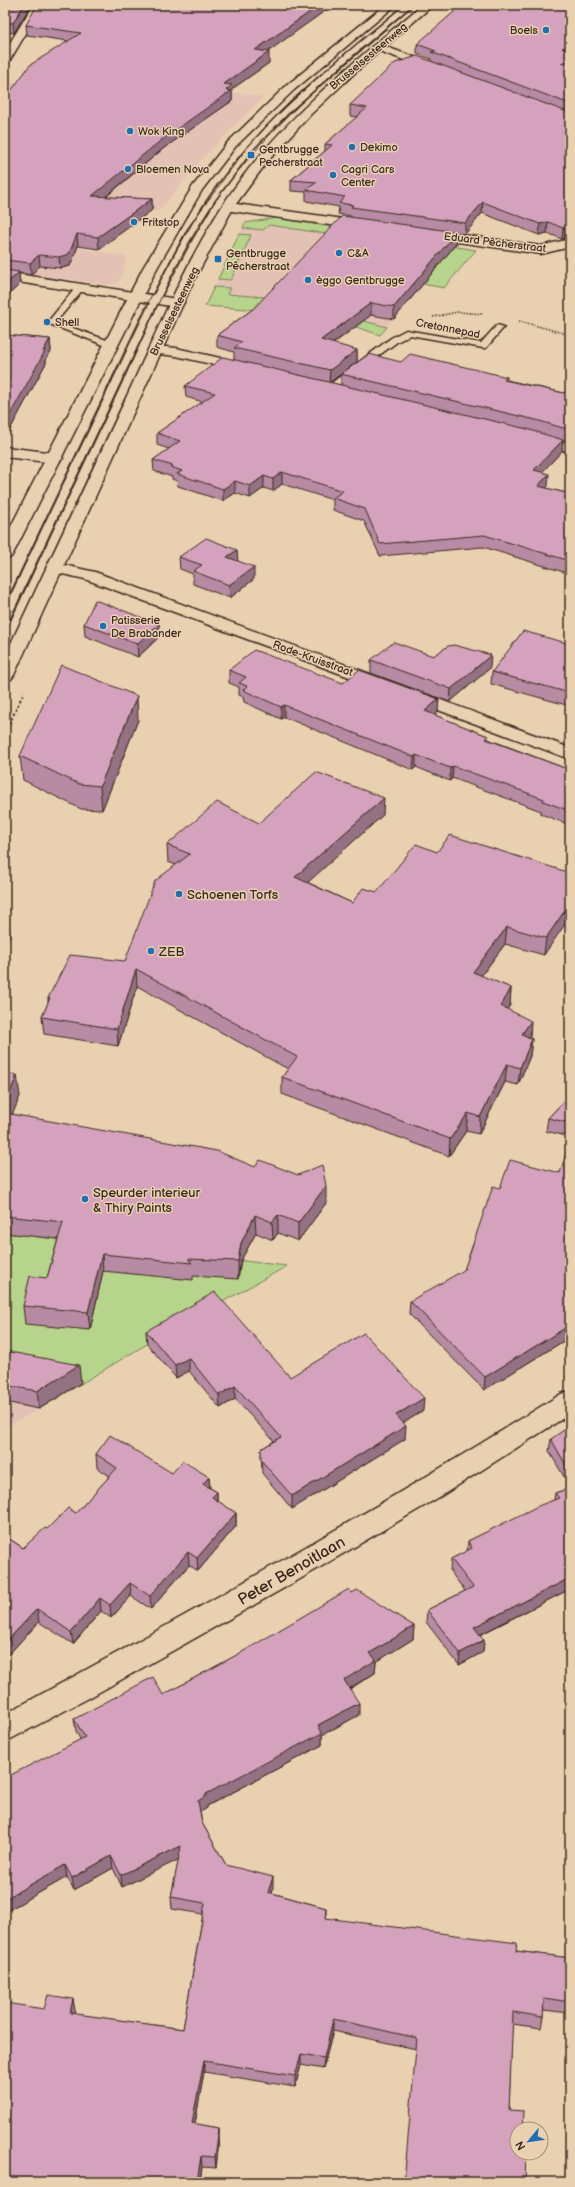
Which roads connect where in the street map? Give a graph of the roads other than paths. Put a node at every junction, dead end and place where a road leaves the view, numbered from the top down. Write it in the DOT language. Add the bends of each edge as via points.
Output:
graph roads {
  1 [pos="38,5"];
  2 [pos="391,5"];
  3 [pos="409,5"];
  4 [pos="428,5"];
  5 [pos="378,48"];
  6 [pos="5,60"];
  7 [pos="446,72"];
  8 [pos="229,207"];
  9 [pos="378,227"];
  10 [pos="417,233"];
  11 [pos="570,243"];
  12 [pos="5,276"];
  13 [pos="80,288"];
  14 [pos="136,297"];
  15 [pos="155,300"];
  16 [pos="177,303"];
  17 [pos="500,327"];
  18 [pos="112,345"];
  19 [pos="155,350"];
  20 [pos="260,372"];
  21 [pos="314,385"];
  22 [pos="329,388"];
  23 [pos="345,392"];
  24 [pos="522,434"];
  25 [pos="570,448"];
  26 [pos="5,452"];
  27 [pos="55,458"];
  28 [pos="5,554"];
  29 [pos="55,568"];
  30 [pos="5,618"];
  31 [pos="5,675"];
  32 [pos="570,754"];
  33 [pos="570,1401"];
  34 [pos="5,1729"];
  1 -- 6 [label="main road"];
  2 -- 14 [label="main road, Brusselsesteenweg" via="290,88 232,144 197,189 174,225"];
  3 -- 15 [label="lane" via="316,83 252,147 196,223"];
  4 -- 5 [label="main road, Brusselsesteenweg"];
  5 -- 7 [label="main road"];
  5 -- 8 [label="main road, Brusselsesteenweg" via="325,92 301,116 272,148"];
  8 -- 9 [label="main road"];
  8 -- 16 [label="main road, Brusselsesteenweg"];
  10 -- 11 [label="main road, Eduard Pêcherstraat" via="541,250"];
  12 -- 13 [label="main road"];
  13 -- 14 [label="main road"];
  13 -- 18 [label="lane" via="50,323"];
  14 -- 15 [label="main road"];
  14 -- 18 [label="main road, Brusselsesteenweg"];
  15 -- 16 [label="main road"];
  15 -- 30 [label="lane"];
  16 -- 19 [label="main road, Brusselsesteenweg"];
  17 -- 22 [label="lane, Cretonnepad" via="484,346 409,332 394,340"];
  18 -- 27 [label="main road, Brusselsesteenweg"];
  19 -- 20 [label="main road" via="176,352"];
  19 -- 29 [label="main road, Brusselsesteenweg"];
  21 -- 22 [label="main road"];
  22 -- 23 [label="main road"];
  24 -- 25 [label="main road"];
  26 -- 27 [label="main road"];
  27 -- 28 [label="main road, Brusselsesteenweg"];
  29 -- 31 [label="main road, Brusselsesteenweg"];
  29 -- 32 [label="main road, Rode-Kruisstraat" via="89,575"];
  33 -- 34 [label="main road, Peter Benoitlaan" via="496,1449 247,1597"];
}
